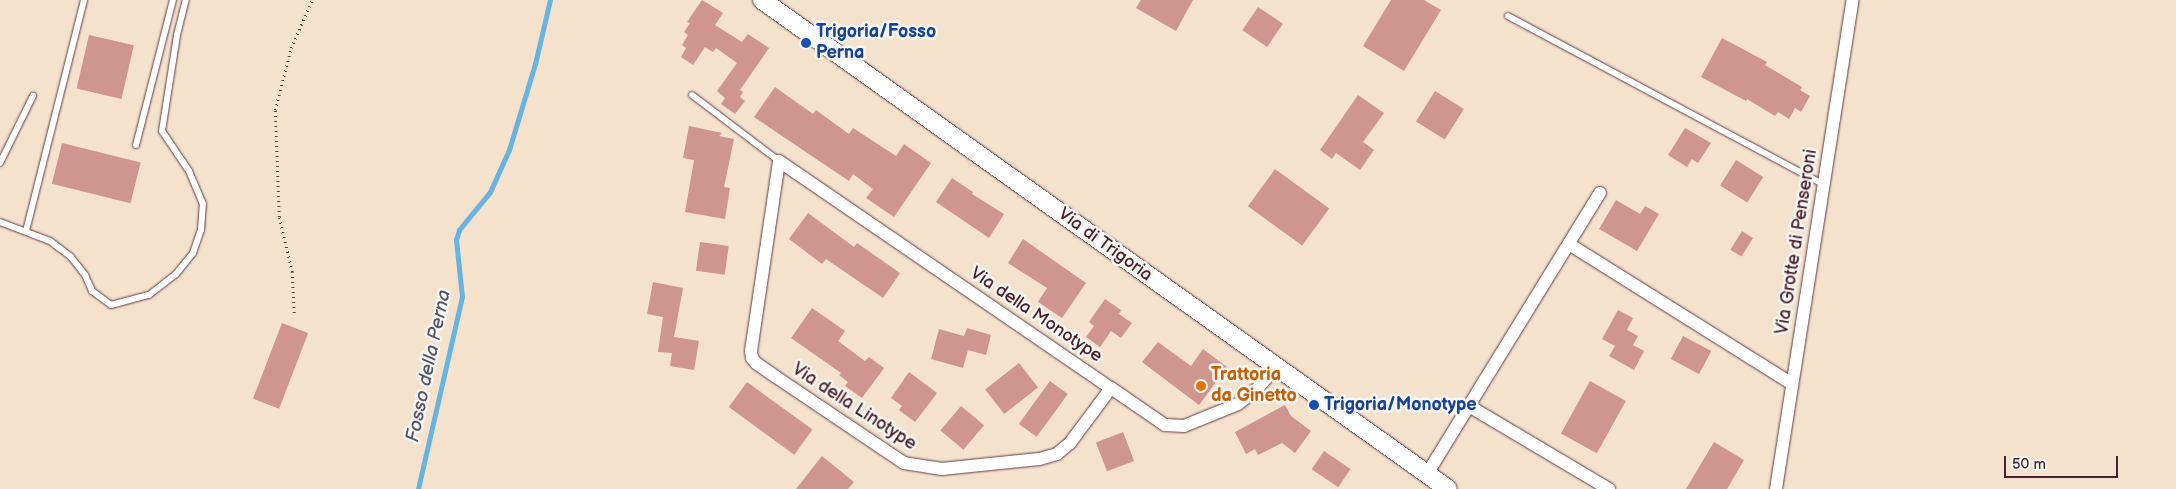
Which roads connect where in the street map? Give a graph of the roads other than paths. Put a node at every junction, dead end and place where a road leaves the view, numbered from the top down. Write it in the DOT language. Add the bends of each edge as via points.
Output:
graph roads {
  1 [pos="84,0"];
  2 [pos="173,0"];
  3 [pos="186,0"];
  4 [pos="762,0"];
  5 [pos="1853,0"];
  6 [pos="1508,16"];
  7 [pos="692,95"];
  8 [pos="33,96"];
  9 [pos="136,146"];
  10 [pos="779,160"];
  11 [pos="0,163"];
  12 [pos="1823,184"];
  13 [pos="1600,193"];
  14 [pos="0,222"];
  15 [pos="26,231"];
  16 [pos="1569,244"];
  17 [pos="1276,367"];
  18 [pos="1792,384"];
  19 [pos="1111,388"];
  20 [pos="1470,406"];
  21 [pos="1427,474"];
  22 [pos="1448,489"];
  23 [pos="1609,489"];
  24 [pos="1776,489"];
  1 -- 15 [label="lane"];
  2 -- 9 [label="lane"];
  3 -- 15 [label="lane" via="177,35 162,131 189,171 203,204 201,230 193,253 176,274 149,295 111,305 92,291 71,257 50,241"];
  4 -- 17 [label="street, Via di Trigoria"];
  5 -- 12 [label="street, Via Grotte di Penseroni"];
  6 -- 12 [label="lane"];
  7 -- 10 [label="lane"];
  8 -- 11 [label="lane"];
  10 -- 19 [label="street, Via della Monotype"];
  10 -- 19 [label="street, Via della Linotype" via="751,351 756,363 776,377 904,463 942,469 1040,459 1057,454 1070,443"];
  12 -- 18 [label="street, Via Grotte di Penseroni"];
  13 -- 16 [label="street"];
  14 -- 15 [label="lane"];
  16 -- 18 [label="street"];
  16 -- 20 [label="street"];
  17 -- 19 [label="street, Via della Monotype" via="1248,398 1184,426 1162,423"];
  17 -- 21 [label="street, Via di Trigoria"];
  18 -- 24 [label="street, Via Grotte di Penseroni"];
  20 -- 21 [label="street"];
  20 -- 23 [label="street"];
  21 -- 22 [label="street, Via di Trigoria"];
}
